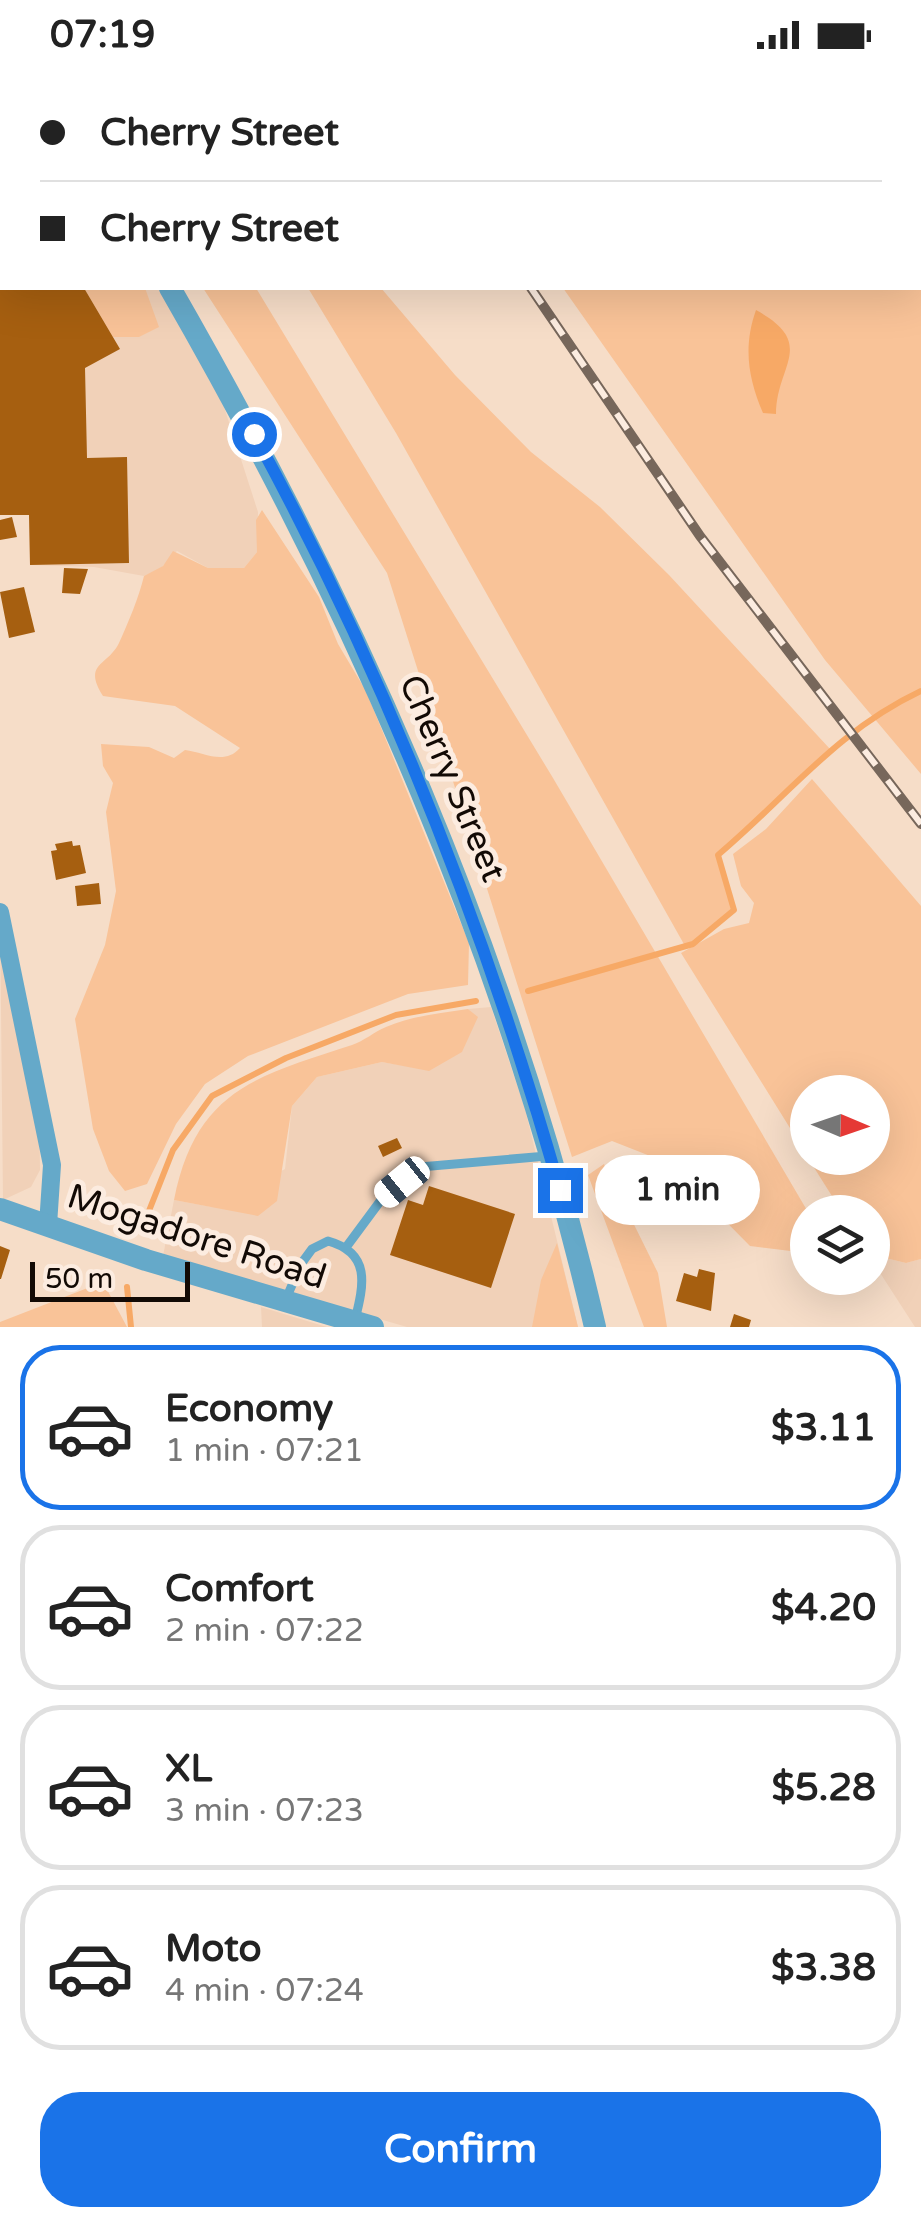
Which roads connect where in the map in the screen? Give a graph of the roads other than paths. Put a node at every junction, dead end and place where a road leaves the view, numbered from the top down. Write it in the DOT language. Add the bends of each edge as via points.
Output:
graph roads {
  1 [pos="171,290"];
  2 [pos="0,912"];
  3 [pos="550,1156"];
  4 [pos="0,1210"];
  5 [pos="48,1225"];
  6 [pos="347,1246"];
  7 [pos="285,1302"];
  8 [pos="364,1324"];
  9 [pos="595,1327"];
  1 -- 3 [label="street, Cherry Street" via="310,540 401,738 492,968"];
  2 -- 5 [label="street" via="52,1165"];
  3 -- 6 [label="lane" via="420,1167 384,1196"];
  3 -- 9 [label="street, Cherry Street"];
  4 -- 5 [label="street, Mogadore Road"];
  5 -- 7 [label="street, Mogadore Road"];
  6 -- 7 [label="lane" via="328,1241 312,1249"];
  6 -- 8 [label="lane" via="360,1262"];
  7 -- 8 [label="street, Mogadore Road"];
}
